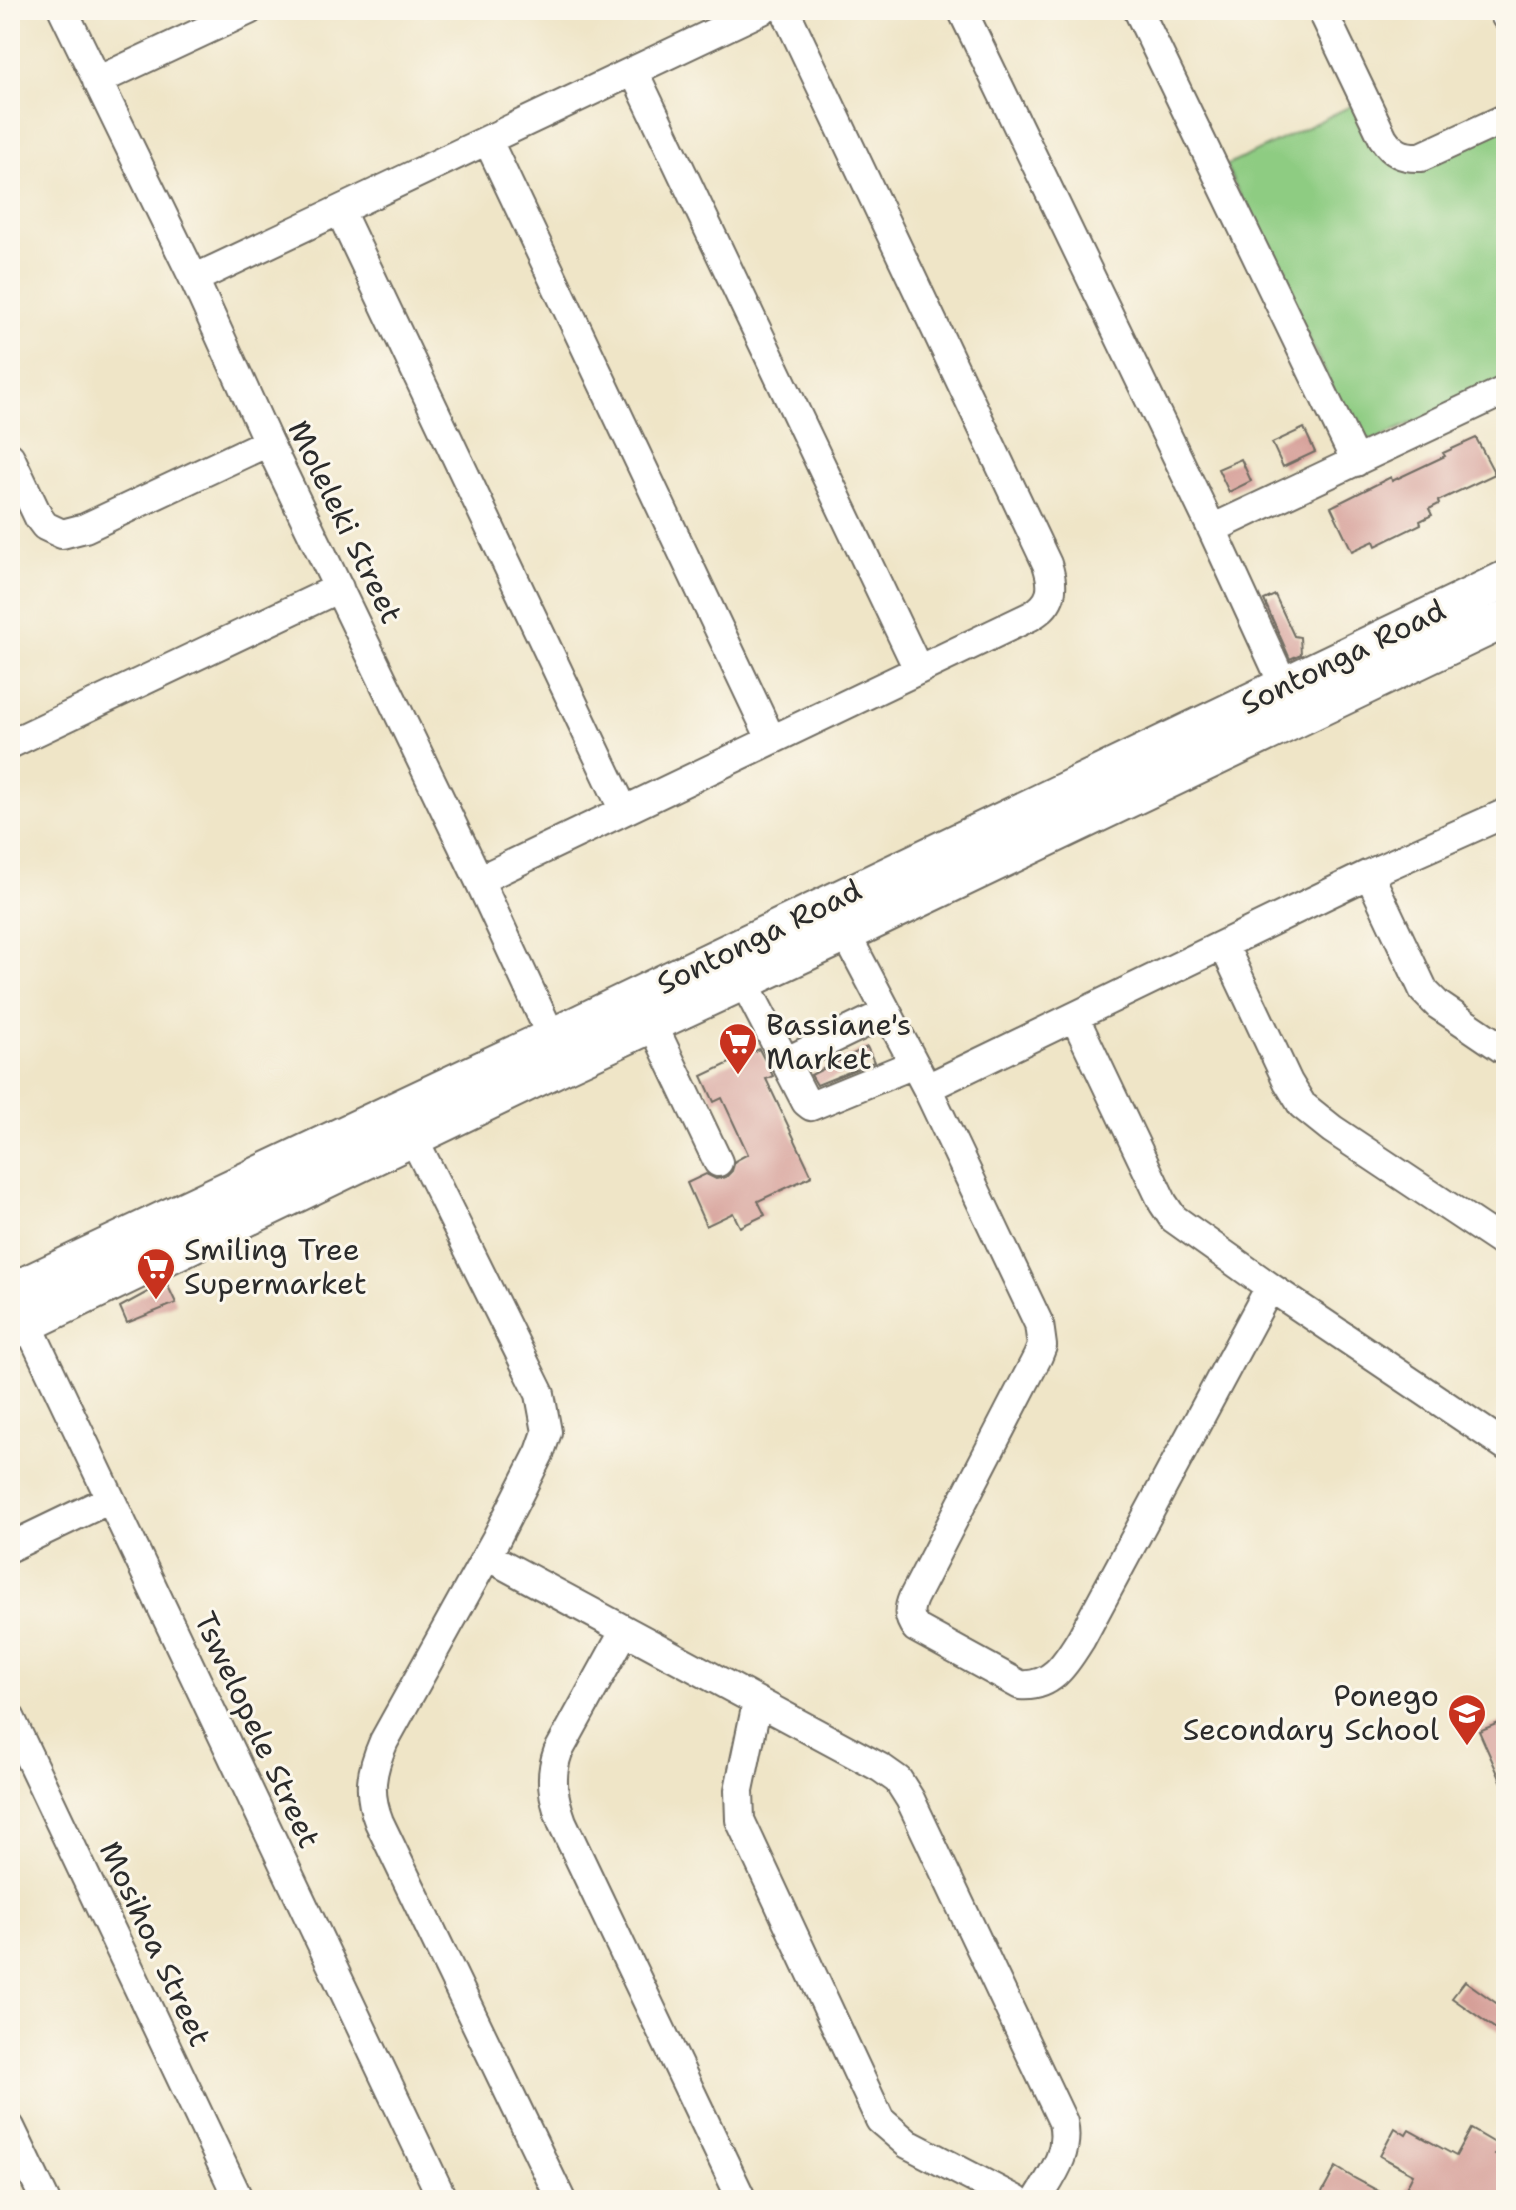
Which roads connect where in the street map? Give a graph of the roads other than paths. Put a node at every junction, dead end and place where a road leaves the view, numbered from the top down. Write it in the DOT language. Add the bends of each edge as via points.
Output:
graph roads {
  1 [pos="63,10"];
  2 [pos="249,10"];
  3 [pos="762,10"];
  4 [pos="785,10"];
  5 [pos="962,10"];
  6 [pos="1138,10"];
  7 [pos="1322,10"];
  8 [pos="1503,10"];
  9 [pos="1506,17"];
  10 [pos="634,72"];
  11 [pos="97,81"];
  12 [pos="1506,118"];
  13 [pos="488,141"];
  14 [pos="340,211"];
  15 [pos="194,279"];
  16 [pos="1506,390"];
  17 [pos="268,442"];
  18 [pos="10,457"];
  19 [pos="1356,462"];
  20 [pos="1212,529"];
  21 [pos="1506,579"];
  22 [pos="339,588"];
  23 [pos="1506,619"];
  24 [pos="918,669"];
  25 [pos="1284,685"];
  26 [pos="1300,718"];
  27 [pos="771,739"];
  28 [pos="10,744"];
  29 [pos="623,809"];
  30 [pos="1506,813"];
  31 [pos="1369,874"];
  32 [pos="479,880"];
  33 [pos="838,919"];
  34 [pos="1224,946"];
  35 [pos="743,980"];
  36 [pos="886,1013"];
  37 [pos="1075,1018"];
  38 [pos="652,1023"];
  39 [pos="558,1051"];
  40 [pos="1506,1051"];
  41 [pos="785,1062"];
  42 [pos="920,1076"];
  43 [pos="406,1124"];
  44 [pos="718,1162"];
  45 [pos="1506,1245"];
  46 [pos="1270,1287"];
  47 [pos="14,1306"];
  48 [pos="1506,1446"];
  49 [pos="110,1499"];
  50 [pos="10,1547"];
  51 [pos="487,1556"];
  52 [pos="624,1632"];
  53 [pos="757,1703"];
  54 [pos="10,1717"];
  55 [pos="13,2140"];
  56 [pos="40,2198"];
  57 [pos="239,2200"];
  58 [pos="443,2200"];
  59 [pos="561,2200"];
  60 [pos="742,2200"];
  61 [pos="1016,2200"];
  62 [pos="1037,2200"];
  1 -- 11 [label="street, Moleleki Street"];
  2 -- 11 [label="street"];
  3 -- 10 [label="street"];
  4 -- 24 [label="street" via="1052,579 1042,609"];
  5 -- 20 [label="street"];
  6 -- 19 [label="street"];
  7 -- 12 [label="street" via="1383,138 1396,153 1421,157"];
  8 -- 9 [label="street"];
  10 -- 13 [label="street"];
  10 -- 24 [label="street"];
  11 -- 15 [label="street, Moleleki Street"];
  13 -- 14 [label="street"];
  13 -- 27 [label="street"];
  14 -- 15 [label="street"];
  14 -- 29 [label="street"];
  15 -- 17 [label="street, Moleleki Street"];
  16 -- 19 [label="street"];
  17 -- 18 [label="street" via="62,534 39,518"];
  17 -- 22 [label="street, Moleleki Street"];
  19 -- 20 [label="street"];
  20 -- 25 [label="street"];
  21 -- 25 [label="main road, Sontonga Road"];
  22 -- 28 [label="street"];
  22 -- 32 [label="street, Moleleki Street"];
  23 -- 26 [label="main road, Sontonga Road"];
  24 -- 27 [label="street"];
  25 -- 26 [label="street"];
  25 -- 33 [label="main road, Sontonga Road"];
  26 -- 33 [label="main road, Sontonga Road"];
  27 -- 29 [label="street"];
  29 -- 32 [label="street"];
  30 -- 31 [label="street"];
  31 -- 34 [label="street"];
  31 -- 40 [label="street" via="1424,991"];
  32 -- 39 [label="street, Moleleki Street"];
  33 -- 35 [label="main road, Sontonga Road"];
  33 -- 36 [label="street"];
  33 -- 39 [label="main road, Sontonga Road"];
  34 -- 37 [label="street"];
  34 -- 45 [label="street" via="1302,1105"];
  35 -- 38 [label="main road, Sontonga Road"];
  35 -- 41 [label="street"];
  36 -- 41 [label="street"];
  36 -- 42 [label="street"];
  37 -- 42 [label="street"];
  37 -- 46 [label="street" via="1168,1211"];
  38 -- 39 [label="main road, Sontonga Road"];
  38 -- 44 [label="street"];
  39 -- 43 [label="main road, Sontonga Road"];
  41 -- 42 [label="street" via="813,1107"];
  42 -- 46 [label="street" via="1042,1336 1038,1356 909,1608 916,1628 931,1638 1020,1685 1031,1686 1064,1666"];
  43 -- 47 [label="main road, Sontonga Road"];
  43 -- 51 [label="street" via="534,1382 546,1418 540,1452"];
  46 -- 48 [label="street"];
  47 -- 49 [label="street, Tswelopele Street"];
  49 -- 50 [label="street"];
  49 -- 58 [label="street, Tswelopele Street"];
  51 -- 52 [label="street"];
  51 -- 59 [label="street" via="384,1741 370,1796"];
  52 -- 53 [label="street"];
  52 -- 60 [label="street" via="558,1752 553,1792 562,1822"];
  53 -- 61 [label="street" via="739,1790 740,1820 880,2120 908,2144"];
  53 -- 62 [label="street" via="891,1774 910,1799 1063,2122 1063,2154"];
  54 -- 57 [label="street, Mosihoa Street"];
  55 -- 56 [label="street"];
}
